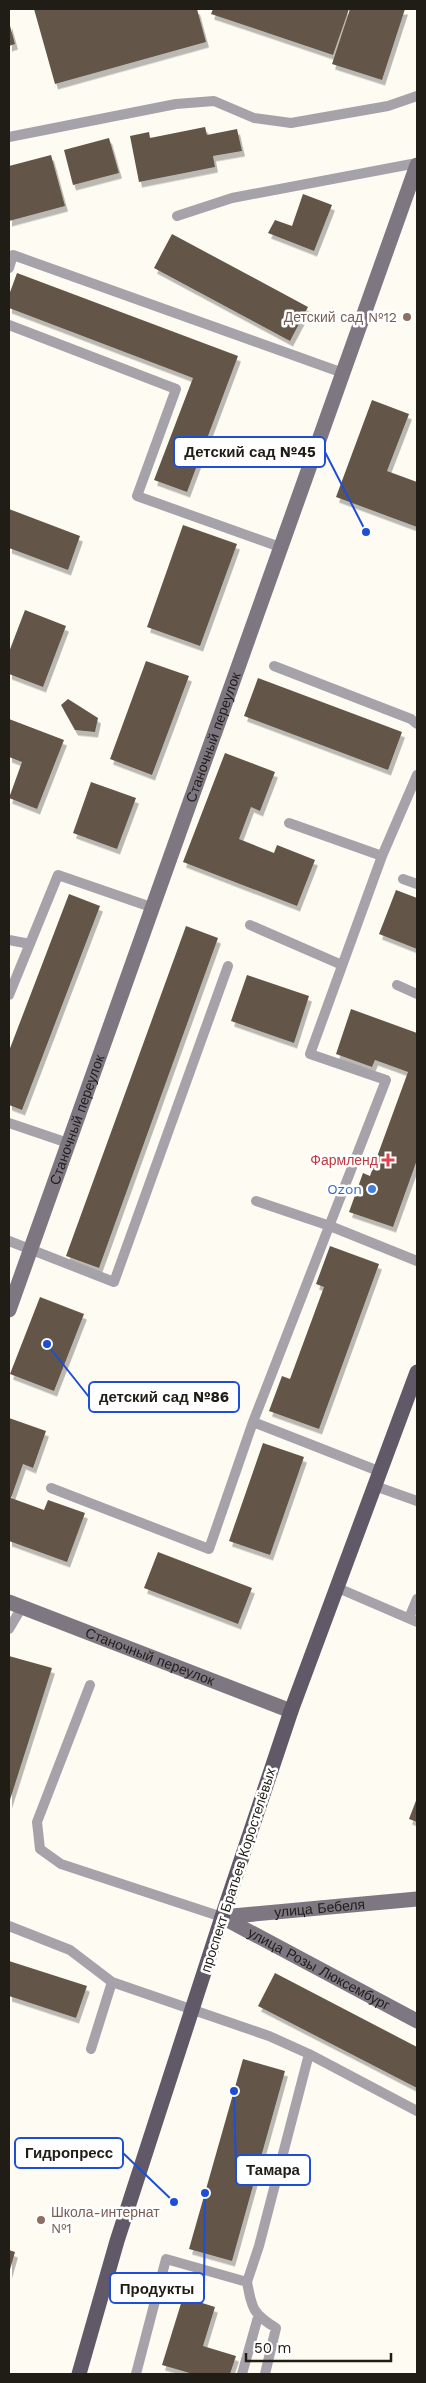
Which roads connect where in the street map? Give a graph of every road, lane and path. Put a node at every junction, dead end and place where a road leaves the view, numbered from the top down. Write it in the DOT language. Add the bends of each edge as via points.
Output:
graph roads {
  1 [pos="417,96"];
  2 [pos="9,137"];
  3 [pos="417,164"];
  4 [pos="177,216"];
  5 [pos="9,268"];
  6 [pos="9,325"];
  7 [pos="343,373"];
  8 [pos="280,548"];
  9 [pos="274,666"];
  10 [pos="417,724"];
  11 [pos="417,775"];
  12 [pos="288,823"];
  13 [pos="382,856"];
  14 [pos="403,879"];
  15 [pos="417,884"];
  16 [pos="151,907"];
  17 [pos="250,925"];
  18 [pos="9,940"];
  19 [pos="30,944"];
  20 [pos="342,965"];
  21 [pos="228,966"];
  22 [pos="397,986"];
  23 [pos="417,994"];
  24 [pos="9,995"];
  25 [pos="9,1124"];
  26 [pos="68,1142"];
  27 [pos="256,1201"];
  28 [pos="330,1226"];
  29 [pos="9,1241"];
  30 [pos="31,1248"];
  31 [pos="417,1260"];
  32 [pos="9,1310"];
  33 [pos="417,1372"];
  34 [pos="252,1422"];
  35 [pos="378,1479"];
  36 [pos="51,1488"];
  37 [pos="417,1501"];
  38 [pos="338,1588"];
  39 [pos="417,1599"];
  40 [pos="16,1605"];
  41 [pos="413,1620"];
  42 [pos="9,1629"];
  43 [pos="90,1685"];
  44 [pos="291,1711"];
  45 [pos="417,1898"];
  46 [pos="222,1917"];
  47 [pos="9,1926"];
  48 [pos="112,1982"];
  49 [pos="192,2009"];
  50 [pos="417,2021"];
  51 [pos="91,2049"];
  52 [pos="309,2054"];
  53 [pos="417,2111"];
  54 [pos="247,2282"];
  55 [pos="258,2317"];
  56 [pos="80,2374"];
  57 [pos="136,2374"];
  58 [pos="242,2374"];
  59 [pos="265,2374"];
  1 -- 2 [label="lane" via="388,106 291,123 254,118 214,101 176,104"];
  3 -- 4 [label="lane" via="232,198"];
  3 -- 7 [label="main road, Станочный переулок"];
  5 -- 7 [label="lane" via="13,255"];
  6 -- 8 [label="lane" via="176,389 137,496"];
  7 -- 8 [label="main road, Станочный переулок"];
  8 -- 16 [label="main road, Станочный переулок"];
  9 -- 10 [label="lane" via="412,719"];
  11 -- 13 [label="lane"];
  12 -- 13 [label="lane"];
  13 -- 20 [label="lane"];
  14 -- 15 [label="lane"];
  16 -- 19 [label="lane" via="58,875"];
  16 -- 26 [label="main road, Станочный переулок"];
  17 -- 20 [label="lane"];
  18 -- 19 [label="lane"];
  19 -- 24 [label="lane"];
  20 -- 28 [label="lane" via="310,1054 386,1080"];
  21 -- 30 [label="lane" via="114,1282"];
  22 -- 23 [label="lane"];
  25 -- 26 [label="lane"];
  26 -- 30 [label="main road, Станочный переулок"];
  27 -- 28 [label="lane"];
  28 -- 31 [label="lane"];
  28 -- 34 [label="lane"];
  29 -- 30 [label="lane"];
  30 -- 32 [label="main road, Станочный переулок"];
  33 -- 35 [label="main road, проспект Братьев Коростелёвых"];
  34 -- 35 [label="lane"];
  34 -- 36 [label="lane" via="209,1548"];
  35 -- 37 [label="lane"];
  35 -- 38 [label="main road, проспект Братьев Коростелёвых"];
  38 -- 41 [label="lane"];
  38 -- 44 [label="main road, проспект Братьев Коростелёвых"];
  39 -- 41 [label="lane"];
  40 -- 42 [label="lane"];
  40 -- 44 [label="main road, Станочный переулок"];
  43 -- 46 [label="lane" via="37,1822 40,1849 61,1864"];
  44 -- 46 [label="main road, проспект Братьев Коростелёвых"];
  45 -- 46 [label="main road, улица Бебеля"];
  46 -- 49 [label="main road, проспект Братьев Коростелёвых"];
  46 -- 50 [label="main road, улица Розы Люксембург"];
  47 -- 48 [label="lane" via="70,1950"];
  48 -- 49 [label="lane"];
  48 -- 51 [label="lane"];
  49 -- 52 [label="lane"];
  49 -- 56 [label="main road, проспект Братьев Коростелёвых" via="117,2241"];
  52 -- 53 [label="lane"];
  52 -- 54 [label="lane"];
  54 -- 55 [label="lane" via="250,2301"];
  54 -- 57 [label="lane" via="166,2259"];
  55 -- 58 [label="lane"];
  55 -- 59 [label="lane" via="276,2328"];
}
